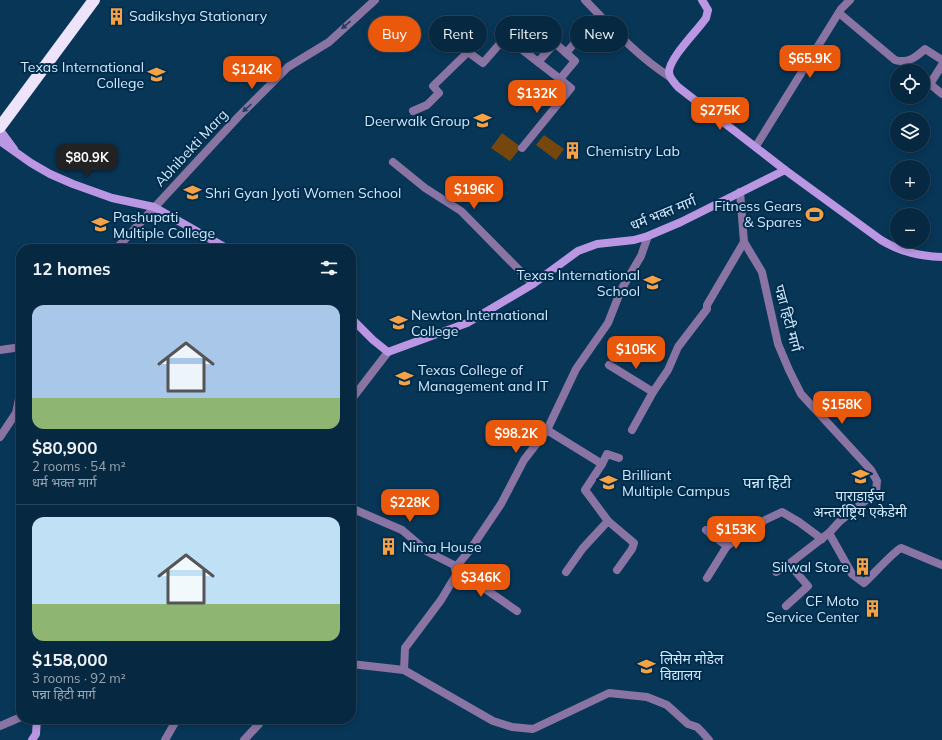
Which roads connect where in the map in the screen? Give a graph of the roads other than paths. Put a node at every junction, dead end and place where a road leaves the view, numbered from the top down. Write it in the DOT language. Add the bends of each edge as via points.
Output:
graph roads {
  1 [pos="94,0"];
  2 [pos="376,0"];
  3 [pos="585,0"];
  4 [pos="702,0"];
  5 [pos="850,0"];
  6 [pos="839,13"];
  7 [pos="599,15"];
  8 [pos="566,53"];
  9 [pos="942,60"];
  10 [pos="538,62"];
  11 [pos="942,65"];
  12 [pos="669,74"];
  13 [pos="560,79"];
  14 [pos="942,94"];
  15 [pos="413,111"];
  16 [pos="0,127"];
  17 [pos="0,130"];
  18 [pos="0,141"];
  19 [pos="756,146"];
  20 [pos="522,148"];
  21 [pos="17,153"];
  22 [pos="392,162"];
  23 [pos="785,170"];
  24 [pos="740,192"];
  25 [pos="154,207"];
  26 [pos="648,236"];
  27 [pos="744,242"];
  28 [pos="121,244"];
  29 [pos="219,244"];
  30 [pos="942,257"];
  31 [pos="533,284"];
  32 [pos="356,323"];
  33 [pos="16,348"];
  34 [pos="0,350"];
  35 [pos="388,352"];
  36 [pos="609,365"];
  37 [pos="653,392"];
  38 [pos="356,394"];
  39 [pos="16,413"];
  40 [pos="547,430"];
  41 [pos="632,430"];
  42 [pos="0,437"];
  43 [pos="619,458"];
  44 [pos="602,464"];
  45 [pos="356,510"];
  46 [pos="608,521"];
  47 [pos="706,530"];
  48 [pos="829,533"];
  49 [pos="822,539"];
  50 [pos="727,546"];
  51 [pos="789,564"];
  52 [pos="942,565"];
  53 [pos="455,567"];
  54 [pos="617,570"];
  55 [pos="566,572"];
  56 [pos="776,572"];
  57 [pos="707,578"];
  58 [pos="786,606"];
  59 [pos="517,611"];
  60 [pos="356,665"];
  61 [pos="404,670"];
  62 [pos="16,719"];
  63 [pos="37,724"];
  64 [pos="173,724"];
  65 [pos="259,724"];
  66 [pos="0,726"];
  67 [pos="32,740"];
  68 [pos="165,740"];
  69 [pos="244,740"];
  70 [pos="709,740"];
  1 -- 16 [label="highway"];
  2 -- 25 [label="street, Abhibekti Marg, one-way" via="329,42 288,67 238,116"];
  3 -- 7 [label="street"];
  4 -- 12 [label="main road" via="708,10 706,18 674,59"];
  5 -- 6 [label="street"];
  6 -- 9 [label="street" via="895,60 902,62 915,58 925,50"];
  6 -- 19 [label="street"];
  7 -- 8 [label="street"];
  7 -- 12 [label="street" via="652,65"];
  8 -- 10 [label="street" via="555,43"];
  8 -- 13 [label="street" via="575,60"];
  10 -- 13 [label="street"];
  10 -- 15 [label="street" via="507,38 484,63 468,52 433,86 439,92 427,105"];
  11 -- 14 [label="street" via="930,84"];
  12 -- 19 [label="main road" via="678,87"];
  13 -- 20 [label="street" via="571,88"];
  17 -- 21 [label="main road"];
  18 -- 21 [label="main road"];
  19 -- 23 [label="main road"];
  21 -- 25 [label="main road" via="73,184 112,198"];
  22 -- 31 [label="street" via="425,188 461,211"];
  23 -- 24 [label="main road, धर्म भक्त मार्ग"];
  23 -- 30 [label="main road" via="896,249 911,254"];
  24 -- 26 [label="main road, धर्म भक्त मार्ग"];
  24 -- 27 [label="street, पन्ना हिटी मार्ग"];
  25 -- 28 [label="street, Abhibekti Marg"];
  25 -- 29 [label="main road"];
  26 -- 31 [label="main road, धर्म भक्त मार्ग" via="597,244 578,251"];
  26 -- 40 [label="street" via="608,323 576,369"];
  27 -- 37 [label="street" via="707,305 708,309 678,348 668,370"];
  27 -- 48 [label="street, पन्ना हिटी मार्ग" via="762,272 778,344 801,394 871,470 877,481 876,492 838,522"];
  31 -- 35 [label="main road, धर्म भक्त मार्ग" via="467,323"];
  32 -- 35 [label="main road"];
  33 -- 34 [label="street"];
  35 -- 38 [label="street"];
  36 -- 37 [label="street"];
  37 -- 41 [label="street"];
  39 -- 42 [label="street"];
  40 -- 44 [label="street"];
  40 -- 53 [label="street" via="524,460 501,504 470,550"];
  43 -- 44 [label="street" via="607,454"];
  44 -- 46 [label="street" via="585,490"];
  45 -- 53 [label="street" via="402,530 428,552"];
  46 -- 54 [label="street" via="634,543 632,550"];
  46 -- 55 [label="street" via="583,548"];
  47 -- 50 [label="street"];
  48 -- 49 [label="street, पन्ना हिटी मार्ग"];
  48 -- 52 [label="street" via="852,574 864,583 901,548"];
  49 -- 50 [label="street" via="782,512"];
  49 -- 51 [label="street, पन्ना हिटी मार्ग"];
  50 -- 57 [label="street"];
  51 -- 56 [label="street, पन्ना हिटी मार्ग"];
  51 -- 58 [label="street" via="808,586"];
  53 -- 59 [label="street"];
  53 -- 61 [label="street" via="456,575 441,600 405,648"];
  60 -- 61 [label="street"];
  61 -- 70 [label="street" via="492,721 512,727 533,729 610,693 647,697 667,705 684,721 703,732"];
  62 -- 66 [label="street"];
  63 -- 67 [label="main road" via="36,734"];
  64 -- 68 [label="street"];
  65 -- 69 [label="street"];
}
